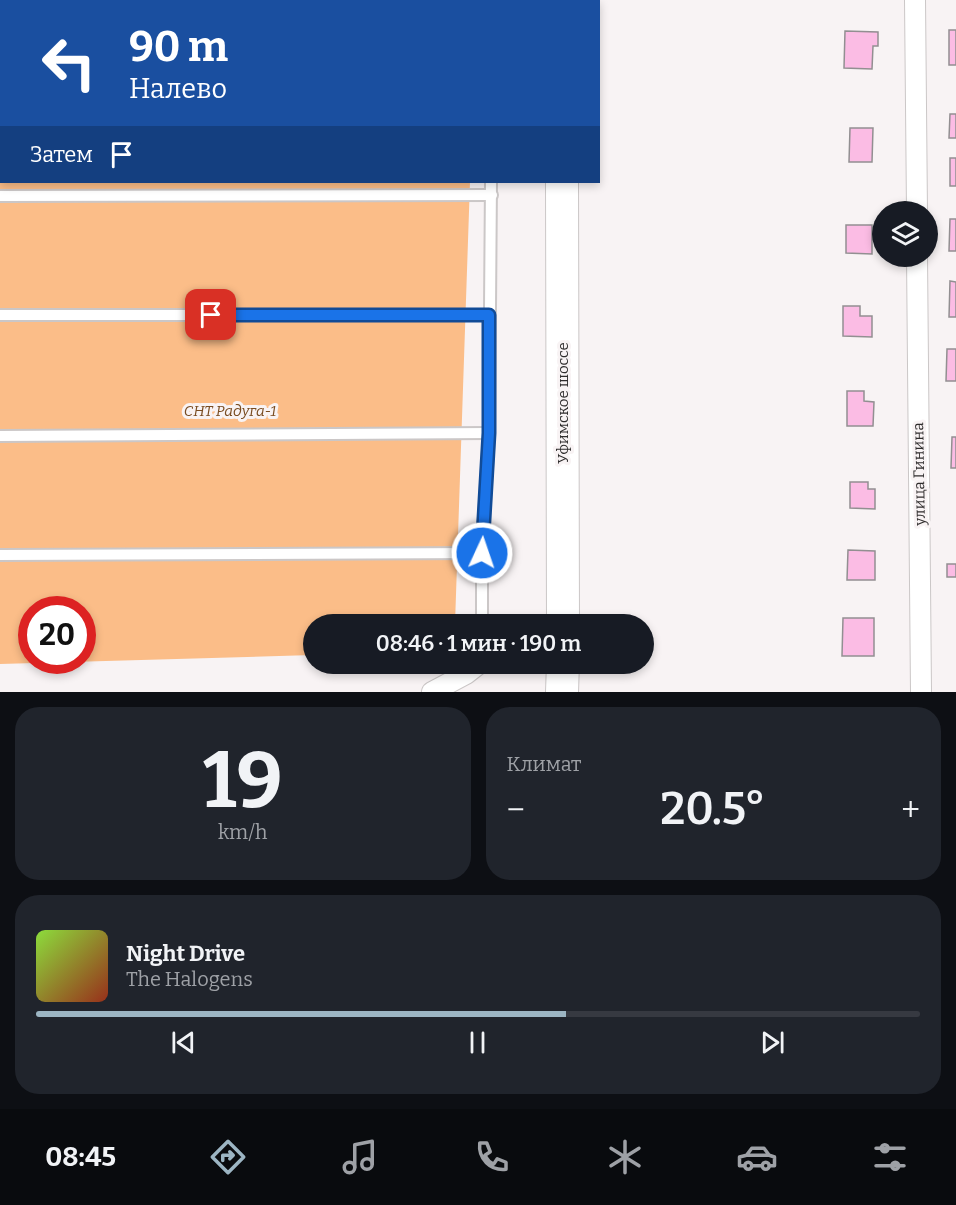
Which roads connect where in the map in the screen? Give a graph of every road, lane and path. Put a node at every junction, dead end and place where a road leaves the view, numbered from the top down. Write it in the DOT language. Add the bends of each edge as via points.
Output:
graph roads {
  1 [pos="915,0"];
  2 [pos="491,183"];
  3 [pos="562,183"];
  4 [pos="492,195"];
  5 [pos="0,196"];
  6 [pos="917,201"];
  7 [pos="917,267"];
  8 [pos="0,315"];
  9 [pos="489,315"];
  10 [pos="489,433"];
  11 [pos="0,436"];
  12 [pos="482,553"];
  13 [pos="0,555"];
  14 [pos="482,614"];
  15 [pos="563,614"];
  16 [pos="466,674"];
  17 [pos="562,674"];
  18 [pos="432,692"];
  19 [pos="562,692"];
  20 [pos="921,692"];
  1 -- 6 [label="street"];
  2 -- 4 [label="lane"];
  3 -- 15 [label="main road, Уфимское шоссе"];
  4 -- 5 [label="lane"];
  4 -- 9 [label="lane"];
  7 -- 20 [label="street, улица Гинина"];
  8 -- 9 [label="lane"];
  9 -- 10 [label="lane"];
  10 -- 11 [label="lane"];
  10 -- 12 [label="lane"];
  12 -- 13 [label="lane"];
  12 -- 14 [label="lane"];
  16 -- 18 [label="street"];
  17 -- 19 [label="main road"];
}
